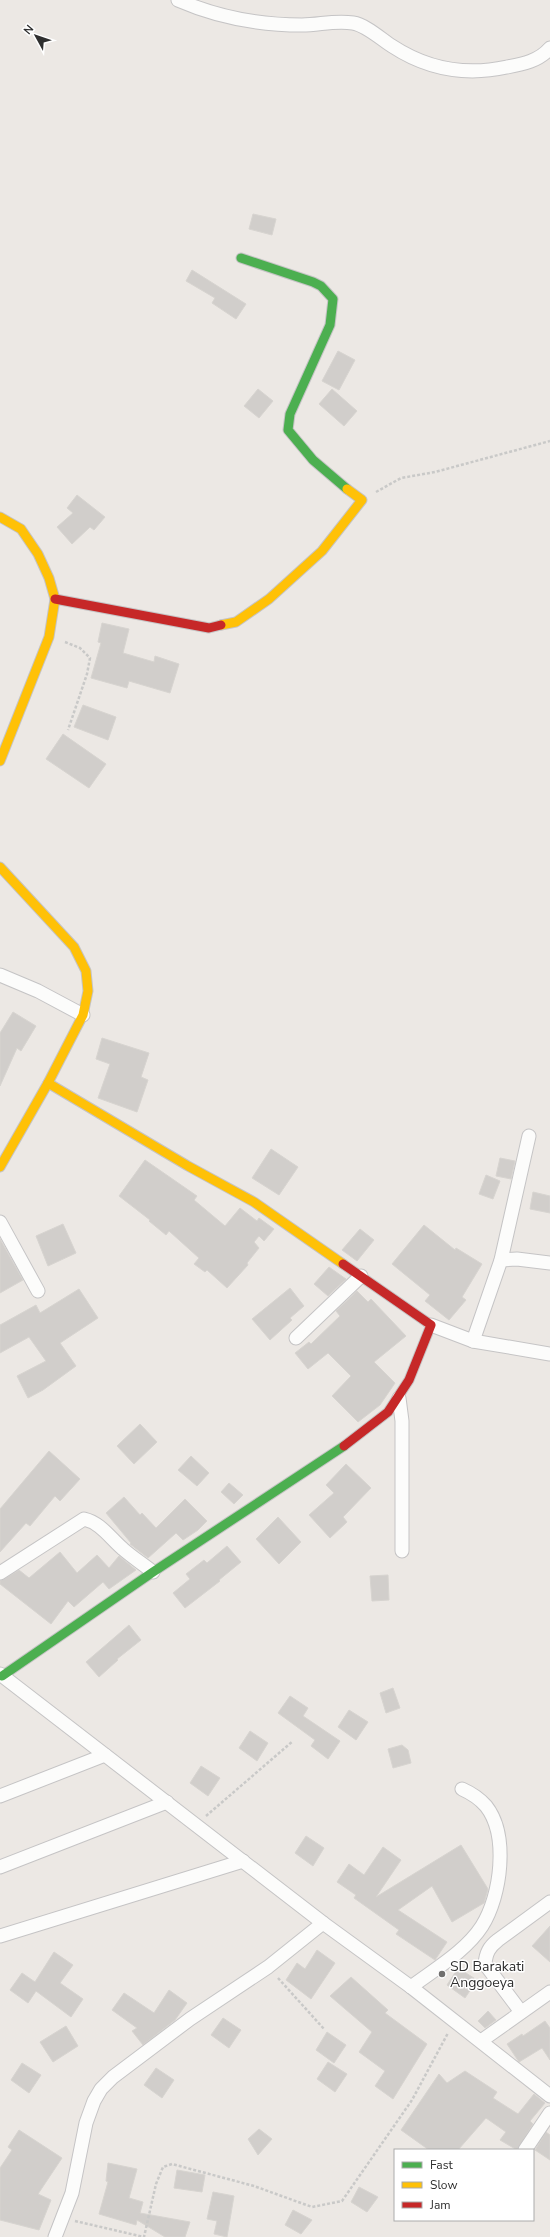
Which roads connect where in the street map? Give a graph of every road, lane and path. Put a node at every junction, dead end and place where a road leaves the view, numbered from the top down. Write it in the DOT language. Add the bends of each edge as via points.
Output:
graph roads {
  1 [pos="178,0"];
  2 [pos="550,48"];
  3 [pos="241,258"];
  4 [pos="550,441"];
  5 [pos="362,500"];
  6 [pos="0,517"];
  7 [pos="55,599"];
  8 [pos="49,637"];
  9 [pos="68,730"];
  10 [pos="0,761"];
  11 [pos="0,867"];
  12 [pos="0,975"];
  13 [pos="83,1015"];
  14 [pos="48,1083"];
  15 [pos="529,1136"];
  16 [pos="0,1167"];
  17 [pos="0,1222"];
  18 [pos="502,1260"];
  19 [pos="550,1263"];
  20 [pos="361,1276"];
  21 [pos="38,1291"];
  22 [pos="431,1325"];
  23 [pos="296,1338"];
  24 [pos="473,1341"];
  25 [pos="550,1354"];
  26 [pos="399,1398"];
  27 [pos="402,1551"];
  28 [pos="152,1572"];
  29 [pos="0,1574"];
  30 [pos="1,1675"];
  31 [pos="293,1741"];
  32 [pos="105,1754"];
  33 [pos="462,1788"];
  34 [pos="0,1796"];
  35 [pos="167,1802"];
  36 [pos="196,1825"];
  37 [pos="243,1861"];
  38 [pos="0,1867"];
  39 [pos="550,1902"];
  40 [pos="323,1924"];
  41 [pos="0,1936"];
  42 [pos="268,1967"];
  43 [pos="411,1987"];
  44 [pos="550,1992"];
  45 [pos="521,2012"];
  46 [pos="456,2023"];
  47 [pos="324,2029"];
  48 [pos="481,2041"];
  49 [pos="550,2096"];
  50 [pos="550,2113"];
  51 [pos="526,2149"];
  52 [pos="63,2218"];
  53 [pos="55,2237"];
  1 -- 2 [label="street" via="214,15 260,23 355,23 428,65 451,70 485,72 514,66 535,60"];
  3 -- 5 [label="street" via="313,282 334,299 330,324 290,414 288,430 302,451"];
  4 -- 5 [label="path" via="435,472 401,478"];
  5 -- 7 [label="street" via="322,551 269,599 236,622 209,628"];
  6 -- 7 [label="street" via="21,529 38,554"];
  7 -- 8 [label="street"];
  8 -- 9 [label="path" via="80,648 90,658"];
  8 -- 10 [label="street"];
  11 -- 13 [label="street" via="53,922 74,948 86,971 88,991"];
  12 -- 13 [label="street" via="52,997"];
  13 -- 14 [label="street"];
  14 -- 16 [label="street"];
  14 -- 20 [label="street" via="254,1202"];
  15 -- 18 [label="street"];
  17 -- 21 [label="street"];
  18 -- 19 [label="street"];
  18 -- 24 [label="street"];
  20 -- 22 [label="street"];
  20 -- 23 [label="street"];
  22 -- 24 [label="street"];
  22 -- 26 [label="street" via="410,1380"];
  24 -- 25 [label="street"];
  26 -- 27 [label="street" via="402,1421"];
  26 -- 28 [label="street" via="388,1412 338,1451"];
  28 -- 29 [label="street" via="100,1526 84,1519"];
  28 -- 30 [label="street"];
  30 -- 32 [label="street"];
  31 -- 36 [label="path"];
  32 -- 34 [label="street"];
  32 -- 35 [label="street"];
  33 -- 43 [label="street" via="475,1795 486,1807 496,1826 499,1838 499,1873 494,1902 482,1926 459,1950"];
  35 -- 36 [label="street"];
  35 -- 38 [label="street"];
  36 -- 37 [label="street"];
  37 -- 40 [label="street"];
  37 -- 41 [label="street"];
  39 -- 45 [label="street" via="494,1943 486,1954 485,1964"];
  40 -- 42 [label="street"];
  40 -- 43 [label="street"];
  42 -- 47 [label="path"];
  42 -- 52 [label="street" via="190,2019 113,2076 101,2089 86,2123 72,2193"];
  43 -- 46 [label="street"];
  44 -- 45 [label="street"];
  45 -- 48 [label="street"];
  46 -- 48 [label="street"];
  46 -- 52 [label="path" via="442,2040 435,2059 412,2100 342,2201 312,2207 254,2186 172,2164 163,2167 156,2184 144,2237"];
  48 -- 49 [label="street"];
  50 -- 51 [label="street"];
  52 -- 53 [label="street"];
}
